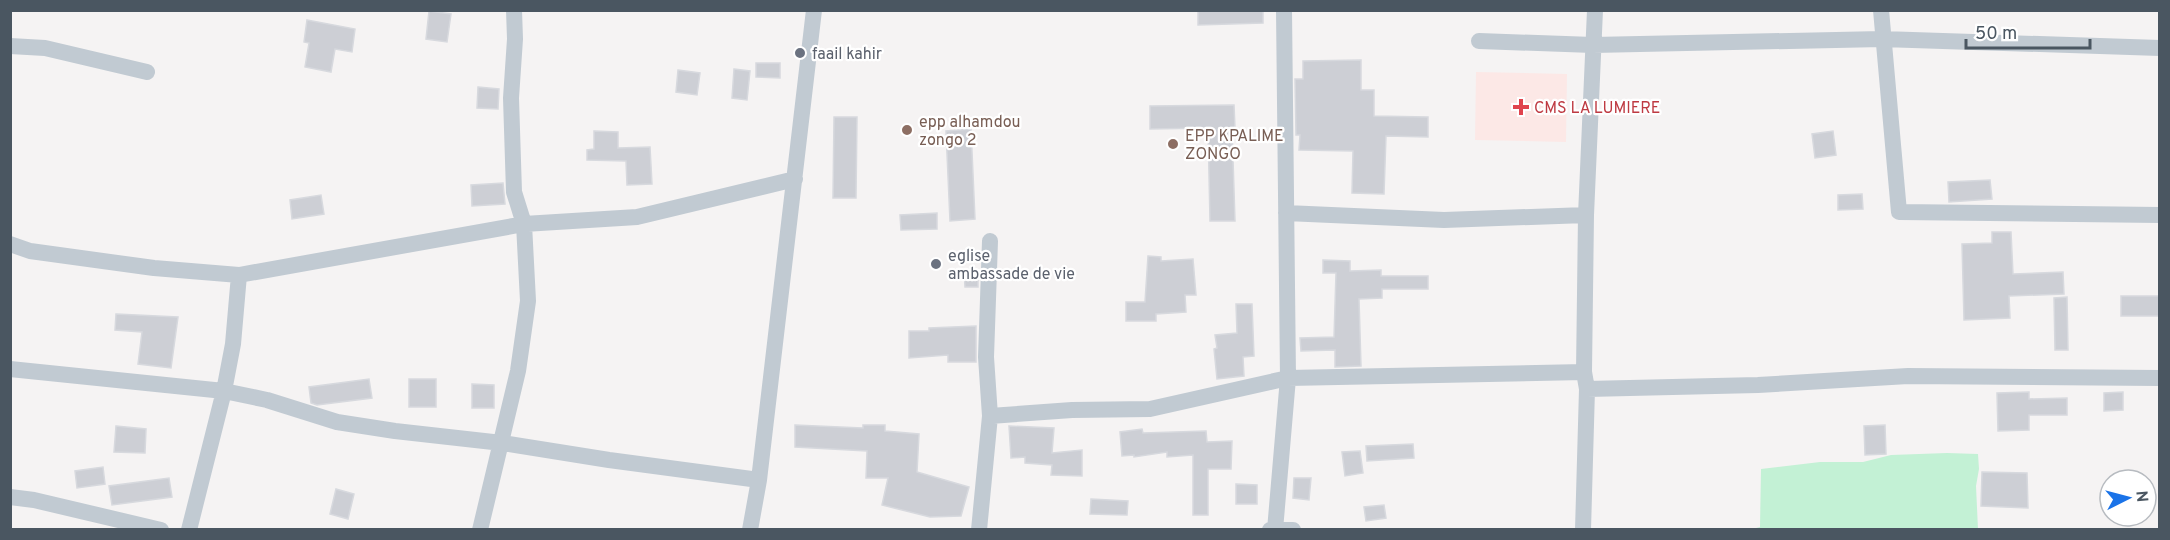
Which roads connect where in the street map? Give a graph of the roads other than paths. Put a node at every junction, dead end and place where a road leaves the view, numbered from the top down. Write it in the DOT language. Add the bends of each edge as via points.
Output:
graph roads {
  1 [pos="514,10"];
  2 [pos="813,10"];
  3 [pos="1284,10"];
  4 [pos="1595,10"];
  5 [pos="1881,10"];
  6 [pos="1882,39"];
  7 [pos="1479,41"];
  8 [pos="10,45"];
  9 [pos="1593,45"];
  10 [pos="2160,48"];
  11 [pos="147,72"];
  12 [pos="795,179"];
  13 [pos="1286,213"];
  14 [pos="1586,215"];
  15 [pos="2160,215"];
  16 [pos="524,224"];
  17 [pos="990,241"];
  18 [pos="10,244"];
  19 [pos="239,275"];
  20 [pos="10,369"];
  21 [pos="1584,372"];
  22 [pos="1288,378"];
  23 [pos="2160,378"];
  24 [pos="1587,389"];
  25 [pos="224,392"];
  26 [pos="990,416"];
  27 [pos="502,443"];
  28 [pos="759,480"];
  29 [pos="10,497"];
  30 [pos="1274,529"];
  31 [pos="161,530"];
  32 [pos="189,530"];
  33 [pos="480,530"];
  34 [pos="750,530"];
  35 [pos="979,530"];
  36 [pos="1293,530"];
  37 [pos="1583,530"];
  1 -- 16 [label="street" via="514,192"];
  2 -- 12 [label="street"];
  3 -- 13 [label="street"];
  4 -- 9 [label="street"];
  5 -- 6 [label="street"];
  6 -- 9 [label="street"];
  6 -- 10 [label="street"];
  6 -- 15 [label="street" via="1899,212"];
  7 -- 9 [label="street"];
  8 -- 11 [label="street" via="45,48"];
  9 -- 14 [label="street"];
  12 -- 16 [label="street" via="637,217"];
  12 -- 28 [label="street"];
  13 -- 14 [label="street" via="1444,220"];
  13 -- 22 [label="street"];
  14 -- 21 [label="street"];
  16 -- 19 [label="street"];
  16 -- 27 [label="street" via="528,302"];
  17 -- 26 [label="street" via="986,357"];
  18 -- 19 [label="street" via="30,251 143,267"];
  19 -- 25 [label="street"];
  20 -- 25 [label="street"];
  21 -- 22 [label="street"];
  21 -- 24 [label="street"];
  22 -- 26 [label="street" via="1150,409"];
  22 -- 30 [label="street"];
  23 -- 24 [label="street" via="1908,376"];
  24 -- 37 [label="street"];
  25 -- 27 [label="street" via="267,400 337,422"];
  25 -- 32 [label="street"];
  26 -- 35 [label="street"];
  27 -- 28 [label="street"];
  27 -- 33 [label="street"];
  28 -- 34 [label="street"];
  29 -- 31 [label="street"];
  30 -- 36 [label="street"];
}
